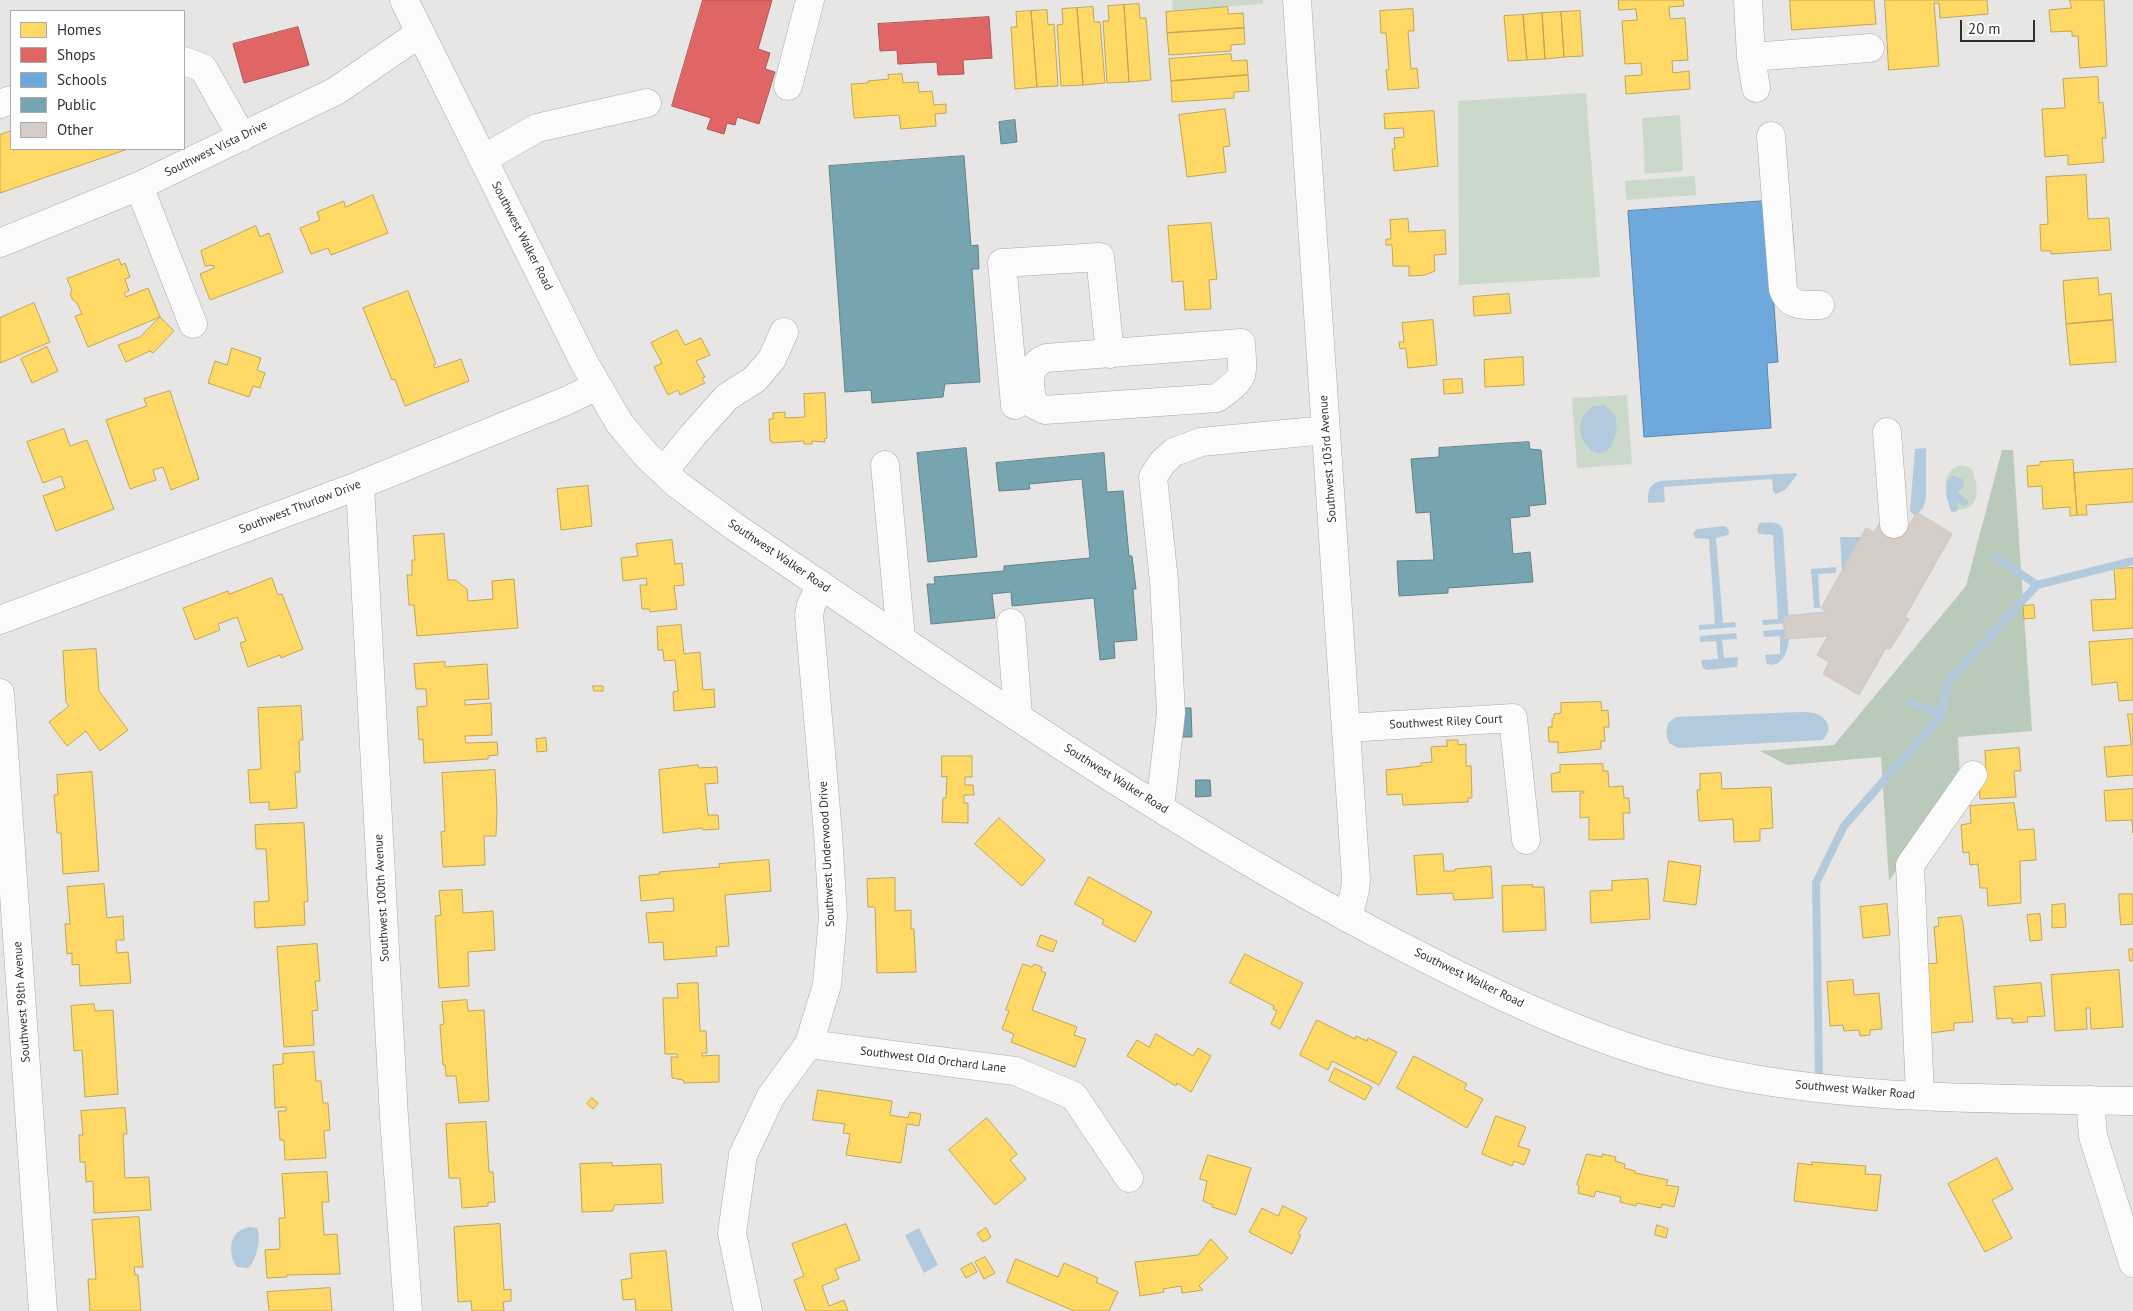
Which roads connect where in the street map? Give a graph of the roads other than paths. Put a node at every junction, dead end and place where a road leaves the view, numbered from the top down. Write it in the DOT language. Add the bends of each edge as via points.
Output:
graph roads {
  1 [pos="404,0"];
  2 [pos="810,0"];
  3 [pos="1297,0"];
  4 [pos="1748,0"];
  5 [pos="420,33"];
  6 [pos="1870,48"];
  7 [pos="1751,57"];
  8 [pos="185,60"];
  9 [pos="788,86"];
  10 [pos="1756,88"];
  11 [pos="647,103"];
  12 [pos="1771,136"];
  13 [pos="242,137"];
  14 [pos="484,160"];
  15 [pos="139,186"];
  16 [pos="0,243"];
  17 [pos="1820,305"];
  18 [pos="194,324"];
  19 [pos="784,332"];
  20 [pos="1110,354"];
  21 [pos="597,386"];
  22 [pos="1217,398"];
  23 [pos="1033,404"];
  24 [pos="1326,430"];
  25 [pos="1887,432"];
  26 [pos="1222,440"];
  27 [pos="885,465"];
  28 [pos="664,472"];
  29 [pos="360,485"];
  30 [pos="1894,524"];
  31 [pos="821,585"];
  32 [pos="0,620"];
  33 [pos="1011,623"];
  34 [pos="901,638"];
  35 [pos="0,692"];
  36 [pos="1018,716"];
  37 [pos="1346,728"];
  38 [pos="1973,775"];
  39 [pos="1160,807"];
  40 [pos="1526,840"];
  41 [pos="1348,918"];
  42 [pos="809,1044"];
  43 [pos="1920,1095"];
  44 [pos="2090,1100"];
  45 [pos="2133,1101"];
  46 [pos="1129,1178"];
  47 [pos="2133,1263"];
  48 [pos="43,1311"];
  49 [pos="408,1311"];
  50 [pos="748,1311"];
  1 -- 5 [label="street, Southwest Walker Road"];
  2 -- 9 [label="street"];
  3 -- 24 [label="street, Southwest 103rd Avenue"];
  4 -- 7 [label="street"];
  5 -- 13 [label="street, Southwest Vista Drive" via="336,91"];
  5 -- 14 [label="street, Southwest Walker Road"];
  6 -- 7 [label="street"];
  7 -- 10 [label="street"];
  8 -- 13 [label="street" via="203,68"];
  11 -- 14 [label="street" via="537,128"];
  12 -- 17 [label="street" via="1783,289 1791,302 1802,306"];
  13 -- 15 [label="street, Southwest Vista Drive"];
  14 -- 21 [label="street, Southwest Walker Road"];
  15 -- 16 [label="street, Southwest Vista Drive"];
  15 -- 18 [label="street"];
  19 -- 28 [label="street" via="772,359 755,379 727,397"];
  20 -- 22 [label="street" via="1241,343 1243,372 1239,382"];
  20 -- 23 [label="street" via="1039,361 1029,379"];
  20 -- 23 [label="street" via="1100,257 1002,263 1015,406"];
  21 -- 28 [label="street, Southwest Walker Road" via="620,424"];
  21 -- 29 [label="street, Southwest Thurlow Drive"];
  22 -- 23 [label="street" via="1046,410"];
  22 -- 26 [label="street"];
  24 -- 26 [label="street"];
  24 -- 37 [label="street, Southwest 103rd Avenue"];
  25 -- 30 [label="street"];
  26 -- 39 [label="street" via="1201,442 1174,452 1153,477 1164,581 1171,713"];
  27 -- 34 [label="street"];
  28 -- 31 [label="street, Southwest Walker Road" via="735,527"];
  29 -- 32 [label="street, Southwest Thurlow Drive"];
  29 -- 49 [label="street, Southwest 100th Avenue" via="394,1117"];
  31 -- 34 [label="street, Southwest Walker Road"];
  31 -- 42 [label="street, Southwest Underwood Drive" via="809,615 833,917 827,985"];
  33 -- 36 [label="street"];
  34 -- 36 [label="street, Southwest Walker Road"];
  35 -- 48 [label="street, Southwest 98th Avenue"];
  36 -- 39 [label="street, Southwest Walker Road"];
  37 -- 40 [label="street, Southwest Riley Court" via="1513,718"];
  37 -- 41 [label="street, Southwest 103rd Avenue" via="1356,879"];
  38 -- 43 [label="street" via="1910,865"];
  39 -- 41 [label="street, Southwest Walker Road"];
  41 -- 43 [label="street, Southwest Walker Road" via="1438,965 1558,1021 1661,1058 1784,1084"];
  42 -- 46 [label="street, Southwest Old Orchard Lane" via="1016,1071 1074,1096"];
  42 -- 50 [label="street, Southwest Underwood Drive" via="771,1096 743,1155 732,1233"];
  43 -- 44 [label="street, Southwest Walker Road"];
  44 -- 45 [label="street, Southwest Walker Road"];
  44 -- 47 [label="street" via="2093,1136"];
}
